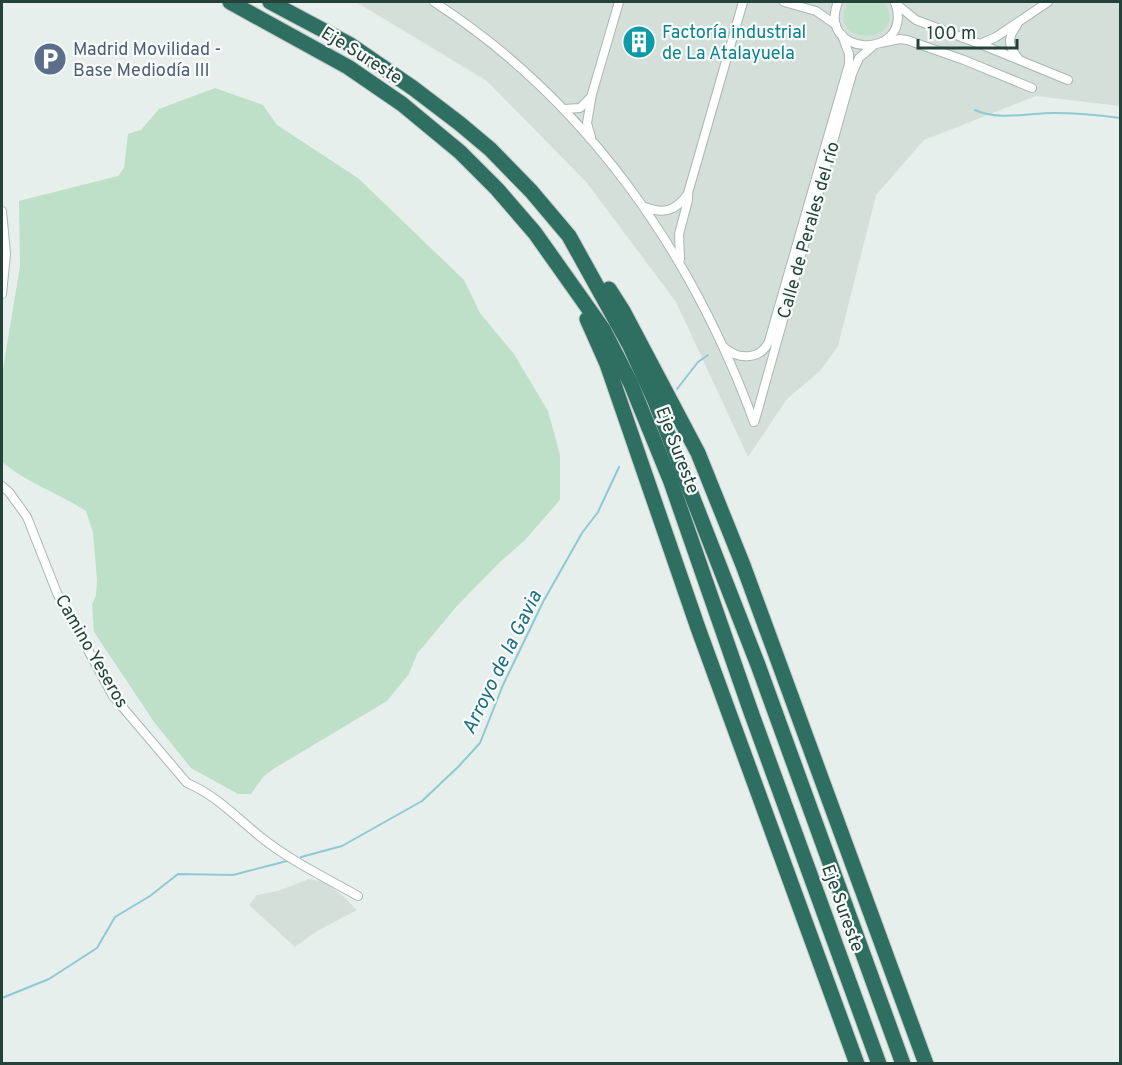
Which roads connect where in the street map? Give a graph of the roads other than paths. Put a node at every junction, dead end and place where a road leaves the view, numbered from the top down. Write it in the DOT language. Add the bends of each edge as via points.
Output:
graph roads {
  1 [pos="230,2"];
  2 [pos="270,2"];
  3 [pos="434,2"];
  4 [pos="619,2"];
  5 [pos="743,2"];
  6 [pos="784,2"];
  7 [pos="838,2"];
  8 [pos="895,2"];
  9 [pos="1048,2"];
  10 [pos="1018,23"];
  11 [pos="836,25"];
  12 [pos="842,35"];
  13 [pos="876,44"];
  14 [pos="980,44"];
  15 [pos="1018,59"];
  16 [pos="1068,80"];
  17 [pos="1032,88"];
  18 [pos="592,94"];
  19 [pos="564,109"];
  20 [pos="591,140"];
  21 [pos="688,193"];
  22 [pos="645,207"];
  23 [pos="2,211"];
  24 [pos="569,236"];
  25 [pos="552,256"];
  26 [pos="681,264"];
  27 [pos="2,294"];
  28 [pos="725,348"];
  29 [pos="2,486"];
  30 [pos="358,896"];
  31 [pos="914,1028"];
  32 [pos="856,1062"];
  33 [pos="879,1064"];
  34 [pos="903,1064"];
  35 [pos="926,1064"];
  36 [pos="932,1064"];
  1 -- 25 [label="highway, Eje Sureste" via="348,67 402,104 497,189"];
  2 -- 24 [label="highway, Eje Sureste" via="349,45 459,123 531,191"];
  3 -- 19 [label="street" via="516,63"];
  4 -- 18 [label="street"];
  5 -- 21 [label="street"];
  6 -- 11 [label="street" via="816,11"];
  7 -- 11 [label="street"];
  8 -- 13 [label="street, Calle de Perales del río" via="896,24 887,38"];
  8 -- 14 [label="street" via="911,18"];
  9 -- 10 [label="street"];
  10 -- 14 [label="street"];
  10 -- 15 [label="street" via="1009,38"];
  11 -- 12 [label="street, Calle de Perales del río"];
  12 -- 13 [label="street" via="857,45"];
  12 -- 28 [label="street, Calle de Perales del río" via="849,64 769,341 763,351 753,356 736,356"];
  13 -- 17 [label="street" via="907,40"];
  13 -- 28 [label="street, Calle de Perales del río" via="859,58 854,68 754,422"];
  14 -- 15 [label="street"];
  15 -- 16 [label="street"];
  18 -- 19 [label="street" via="580,108"];
  18 -- 20 [label="street" via="587,123"];
  19 -- 20 [label="street"];
  20 -- 22 [label="street"];
  21 -- 22 [label="street" via="673,209"];
  21 -- 26 [label="street" via="679,234"];
  22 -- 26 [label="street"];
  23 -- 27 [label="street" via="6,254"];
  24 -- 31 [label="highway" via="623,311 698,453"];
  24 -- 34 [label="highway, Eje Sureste" via="629,344 655,401 758,665"];
  25 -- 32 [label="highway" via="607,364 694,617"];
  25 -- 33 [label="highway, Eje Sureste" via="603,329 671,482"];
  26 -- 28 [label="street"];
  29 -- 30 [label="street, Camino Yeseros" via="27,517 57,593 113,696 187,783 230,810 263,840"];
  31 -- 35 [label="highway"];
  31 -- 36 [label="highway"];
}
